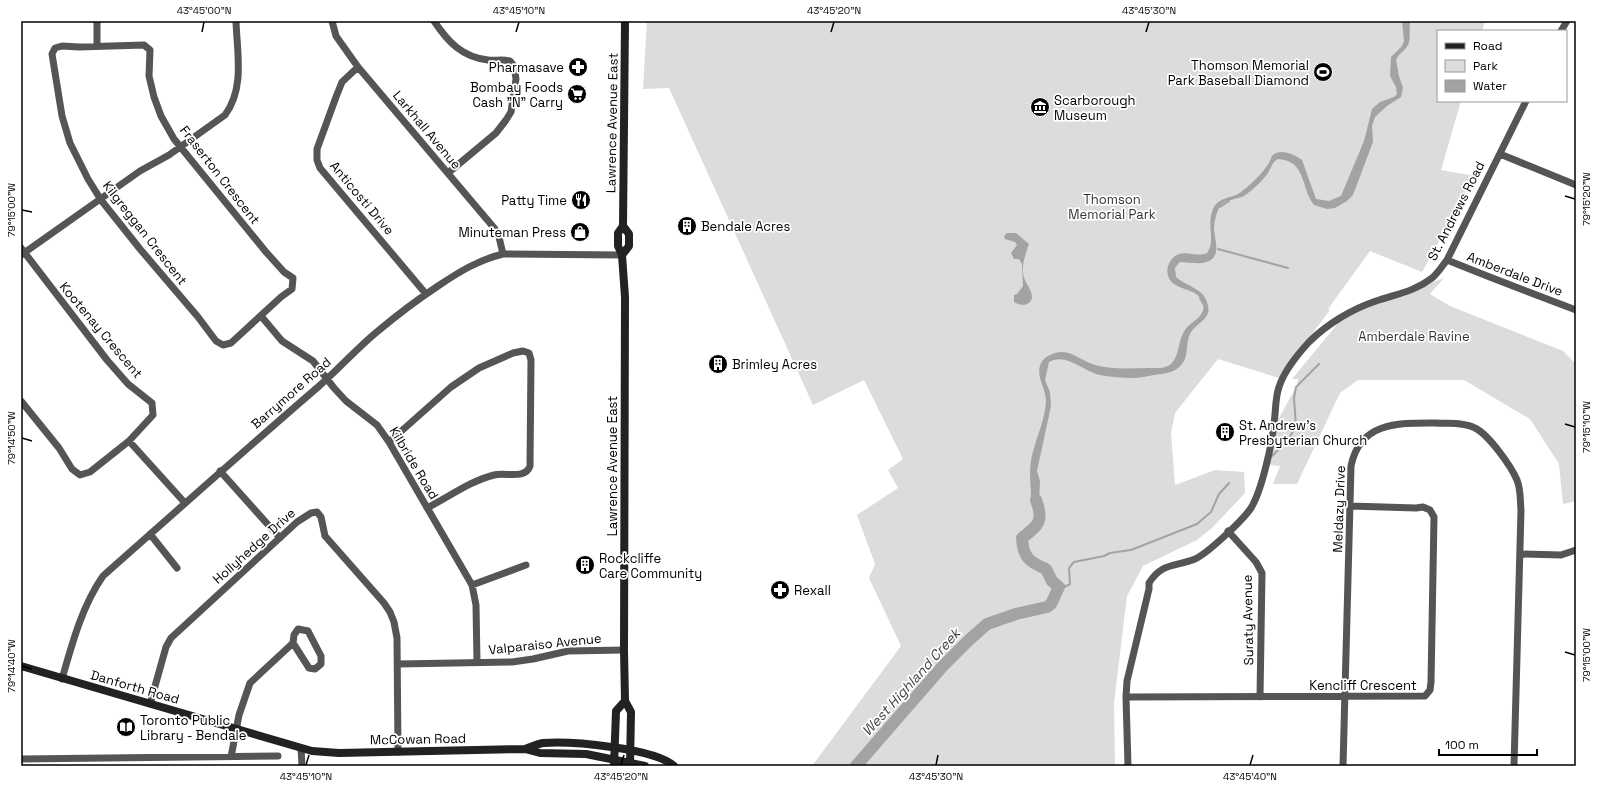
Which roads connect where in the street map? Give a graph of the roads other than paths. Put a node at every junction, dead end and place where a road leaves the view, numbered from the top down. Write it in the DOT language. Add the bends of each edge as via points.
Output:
graph roads {
  1 [pos="97,21"];
  2 [pos="236,21"];
  3 [pos="332,21"];
  4 [pos="434,21"];
  5 [pos="625,21"];
  6 [pos="97,46"];
  7 [pos="358,67"];
  8 [pos="1526,102"];
  9 [pos="180,147"];
  10 [pos="1500,154"];
  11 [pos="448,173"];
  12 [pos="1576,185"];
  13 [pos="101,200"];
  14 [pos="22,252"];
  15 [pos="503,254"];
  16 [pos="622,255"];
  17 [pos="1447,260"];
  18 [pos="426,294"];
  19 [pos="1576,310"];
  20 [pos="261,316"];
  21 [pos="327,379"];
  22 [pos="21,401"];
  23 [pos="129,441"];
  24 [pos="388,442"];
  25 [pos="220,471"];
  26 [pos="185,503"];
  27 [pos="1350,506"];
  28 [pos="427,508"];
  29 [pos="1228,531"];
  30 [pos="150,534"];
  31 [pos="280,538"];
  32 [pos="1576,550"];
  33 [pos="1520,554"];
  34 [pos="526,565"];
  35 [pos="177,568"];
  36 [pos="472,585"];
  37 [pos="293,643"];
  38 [pos="624,650"];
  39 [pos="477,662"];
  40 [pos="398,664"];
  41 [pos="21,666"];
  42 [pos="62,679"];
  43 [pos="1126,697"];
  44 [pos="1260,697"];
  45 [pos="1345,697"];
  46 [pos="625,701"];
  47 [pos="150,704"];
  48 [pos="236,730"];
  49 [pos="301,748"];
  50 [pos="614,748"];
  51 [pos="525,749"];
  52 [pos="312,751"];
  53 [pos="631,751"];
  54 [pos="398,752"];
  55 [pos="278,756"];
  56 [pos="231,757"];
  57 [pos="21,759"];
  58 [pos="614,762"];
  59 [pos="68,763"];
  60 [pos="630,764"];
  61 [pos="302,766"];
  62 [pos="645,766"];
  63 [pos="674,766"];
  64 [pos="1128,766"];
  65 [pos="1343,766"];
  66 [pos="1514,766"];
  1 -- 6 [label="street"];
  2 -- 9 [label="street" via="238,88 235,98 225,115"];
  3 -- 7 [label="street, Larkhall Avenue" via="339,41"];
  4 -- 11 [label="street" via="458,50 470,57 489,61 510,61 515,70 510,112 502,127"];
  5 -- 16 [label="main road, Lawrence Avenue East" via="623,226 629,234 629,246"];
  6 -- 9 [label="street, Fraserton Crescent" via="144,45 150,50 149,76 154,97 161,116"];
  6 -- 13 [label="street, Kilgreggan Crescent" via="62,46 55,48 52,54 62,116 70,143"];
  7 -- 11 [label="street, Larkhall Avenue"];
  7 -- 18 [label="street, Anticosti Drive" via="342,82 317,149 317,160 320,168"];
  8 -- 10 [label="street, St. Andrews Road"];
  9 -- 13 [label="street" via="140,171"];
  9 -- 20 [label="street, Fraserton Crescent" via="266,252 293,278 292,289"];
  10 -- 12 [label="street"];
  10 -- 17 [label="street, St. Andrews Road"];
  11 -- 15 [label="street, Larkhall Avenue" via="495,229"];
  13 -- 14 [label="street"];
  13 -- 20 [label="street, Kilgreggan Crescent" via="216,341 223,345 231,344"];
  14 -- 23 [label="street, Kootenay Crescent" via="116,371 152,403 153,415"];
  15 -- 16 [label="street, Barrymore Road"];
  15 -- 18 [label="street, Barrymore Road" via="474,264"];
  16 -- 38 [label="main road, Lawrence Avenue East" via="625,296"];
  17 -- 19 [label="street, Amberdale Drive"];
  17 -- 29 [label="street, St. Andrews Road" via="1435,276 1420,286 1351,312 1309,342 1288,369 1279,387 1268,455 1254,500 1241,520"];
  18 -- 21 [label="street, Barrymore Road" via="377,332"];
  20 -- 21 [label="street, Kilbride Road" via="282,341 313,361"];
  21 -- 24 [label="street, Kilbride Road" via="346,401 377,425"];
  21 -- 25 [label="street, Barrymore Road"];
  22 -- 23 [label="street, Kootenay Crescent" via="59,448 72,469 80,475 90,472"];
  23 -- 26 [label="street"];
  24 -- 28 [label="street, Kilbride Road"];
  24 -- 28 [label="street" via="451,387 479,368 514,353 529,352 531,360 528,471 517,475 495,475 478,481"];
  25 -- 26 [label="street, Barrymore Road"];
  25 -- 31 [label="street"];
  26 -- 30 [label="street, Barrymore Road"];
  27 -- 33 [label="street, Meldazy Drive" via="1353,458 1370,434 1389,424 1398,423 1471,426 1488,438 1516,479 1520,492"];
  27 -- 45 [label="street, Meldazy Drive"];
  27 -- 45 [label="street, Kencliff Crescent" via="1428,508 1434,517 1435,527 1430,690 1421,697"];
  28 -- 36 [label="street, Kilbride Road"];
  29 -- 43 [label="street, St. Andrews Road" via="1203,555 1162,569 1149,583 1127,681"];
  29 -- 44 [label="street, Suraty Avenue" via="1256,562 1262,573"];
  30 -- 35 [label="street"];
  30 -- 42 [label="street, Barrymore Road" via="96,585 79,624"];
  31 -- 40 [label="street, Hollyhedge Drive" via="306,515 317,512 322,517 325,536 390,612 397,638"];
  31 -- 47 [label="street, Hollyhedge Drive" via="171,638 166,647"];
  32 -- 33 [label="street" via="1561,555"];
  33 -- 66 [label="street, Meldazy Drive"];
  34 -- 36 [label="street"];
  36 -- 39 [label="street, Kilbride Road" via="476,605"];
  37 -- 37 [label="street" via="298,629 308,631 322,656 321,664 315,669 309,668"];
  37 -- 48 [label="street" via="250,683"];
  38 -- 39 [label="street, Valparaiso Avenue" via="568,651 521,661"];
  38 -- 46 [label="main road, Lawrence Avenue East"];
  39 -- 40 [label="street, Valparaiso Avenue"];
  40 -- 54 [label="street, Hollyhedge Drive"];
  41 -- 42 [label="main road, Danforth Road"];
  42 -- 47 [label="main road, Danforth Road"];
  43 -- 44 [label="street, Kencliff Crescent"];
  43 -- 64 [label="street, St. Andrews Road"];
  44 -- 45 [label="street, Kencliff Crescent"];
  45 -- 65 [label="street, Meldazy Drive"];
  46 -- 50 [label="main road" via="616,711"];
  46 -- 53 [label="main road, Lawrence Avenue East" via="631,712"];
  47 -- 48 [label="main road, Danforth Road"];
  48 -- 49 [label="main road, Danforth Road"];
  48 -- 56 [label="street"];
  49 -- 52 [label="main road, Danforth Road"];
  49 -- 61 [label="street"];
  50 -- 51 [label="main road, McCowan Road" via="587,744 541,743"];
  50 -- 53 [label="main road, McCowan Road"];
  50 -- 58 [label="main road"];
  51 -- 54 [label="main road, McCowan Road"];
  51 -- 58 [label="main road, McCowan Road" via="540,753 586,754"];
  52 -- 54 [label="main road, McCowan Road"];
  53 -- 60 [label="main road, Lawrence Avenue East"];
  53 -- 63 [label="main road, McCowan Road" via="668,760"];
  55 -- 56 [label="street"];
  56 -- 59 [label="street"];
  57 -- 59 [label="street"];
  58 -- 60 [label="main road, McCowan Road"];
  60 -- 62 [label="main road, McCowan Road"];
}
